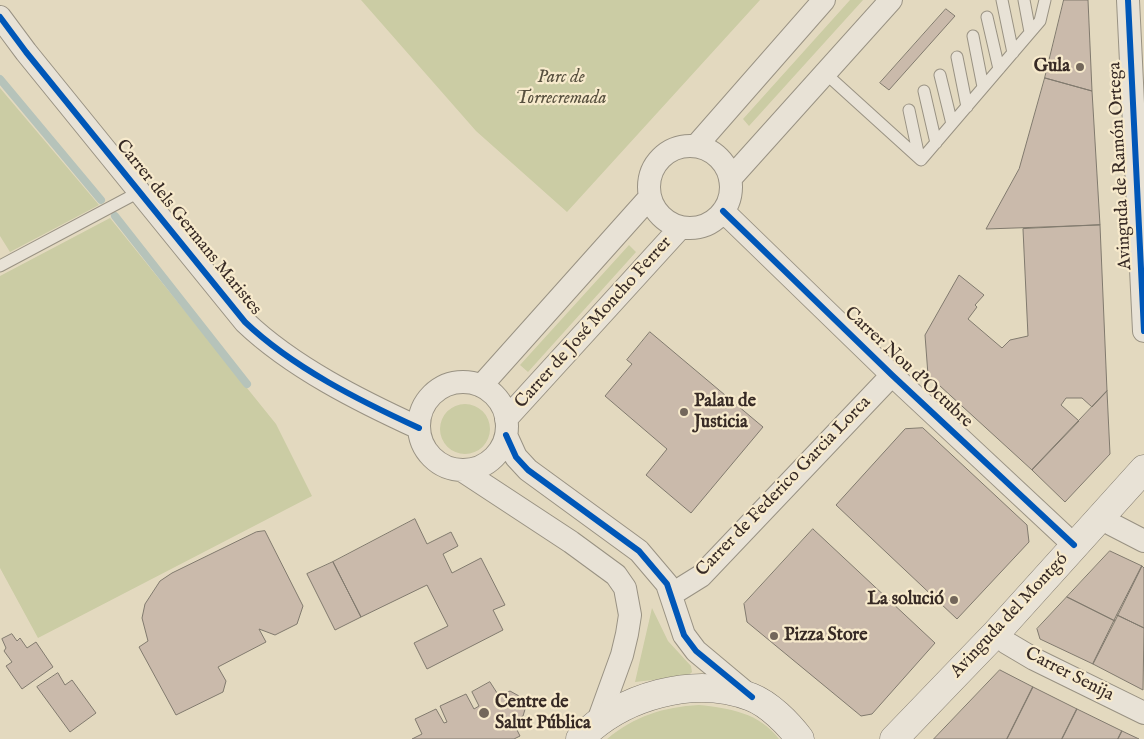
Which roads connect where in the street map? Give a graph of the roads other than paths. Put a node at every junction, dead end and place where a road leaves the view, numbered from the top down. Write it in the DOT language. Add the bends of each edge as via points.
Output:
graph roads {
  1 [pos="824,0"];
  2 [pos="891,0"];
  3 [pos="1002,0"];
  4 [pos="1024,0"];
  5 [pos="1045,0"];
  6 [pos="1128,0"];
  7 [pos="0,17"];
  8 [pos="987,17"];
  9 [pos="1030,32"];
  10 [pos="973,36"];
  11 [pos="1013,53"];
  12 [pos="957,57"];
  13 [pos="999,69"];
  14 [pos="825,73"];
  15 [pos="940,75"];
  16 [pos="983,87"];
  17 [pos="924,91"];
  18 [pos="967,107"];
  19 [pos="909,110"];
  20 [pos="952,124"];
  21 [pos="1139,124"];
  22 [pos="936,142"];
  23 [pos="696,146"];
  24 [pos="918,157"];
  25 [pos="730,179"];
  26 [pos="138,192"];
  27 [pos="650,197"];
  28 [pos="723,211"];
  29 [pos="681,227"];
  30 [pos="0,266"];
  31 [pos="1144,331"];
  32 [pos="892,375"];
  33 [pos="481,386"];
  34 [pos="506,427"];
  35 [pos="419,428"];
  36 [pos="1144,469"];
  37 [pos="463,471"];
  38 [pos="1102,516"];
  39 [pos="1144,541"];
  40 [pos="1074,545"];
  41 [pos="672,594"];
  42 [pos="997,632"];
  43 [pos="752,697"];
  44 [pos="1144,713"];
  45 [pos="589,731"];
  46 [pos="800,739"];
  47 [pos="894,739"];
  1 -- 23 [label="street"];
  2 -- 14 [label="street"];
  3 -- 11 [label="lane"];
  4 -- 9 [label="lane"];
  5 -- 9 [label="lane" via="1040,21"];
  6 -- 21 [label="street, Avinguda de Ramón Ortega"];
  7 -- 26 [label="street, Carrer dels Germans Maristes"];
  8 -- 13 [label="lane"];
  9 -- 11 [label="lane"];
  10 -- 16 [label="lane"];
  11 -- 13 [label="lane"];
  12 -- 18 [label="lane"];
  13 -- 16 [label="lane"];
  14 -- 24 [label="lane"];
  14 -- 25 [label="street"];
  15 -- 20 [label="lane"];
  16 -- 18 [label="lane"];
  17 -- 22 [label="lane"];
  18 -- 20 [label="lane"];
  19 -- 24 [label="lane"];
  20 -- 22 [label="lane"];
  21 -- 31 [label="street, Avinguda de Ramón Ortega"];
  22 -- 24 [label="lane" via="922,160"];
  23 -- 25 [label="street" via="714,153 727,169"];
  23 -- 27 [label="street" via="678,147 663,155 650,174"];
  25 -- 28 [label="street" via="731,190"];
  26 -- 30 [label="lane"];
  26 -- 35 [label="street, Carrer dels Germans Maristes" via="234,311 257,334 315,374"];
  27 -- 29 [label="street" via="655,210 665,220"];
  27 -- 33 [label="street"];
  28 -- 29 [label="street" via="703,226"];
  28 -- 32 [label="street, Carrer Nou d’Octubre"];
  29 -- 34 [label="street, Carrer de José Moncho Ferrer"];
  32 -- 40 [label="street, Carrer Nou d’Octubre"];
  32 -- 41 [label="street, Carrer de Federico Garcia Lorca" via="701,576"];
  33 -- 34 [label="street" via="502,406"];
  33 -- 35 [label="street" via="468,382 444,386 425,404"];
  34 -- 37 [label="street" via="501,449 491,460 478,468"];
  34 -- 41 [label="street" via="516,457 528,470 639,551 655,567"];
  35 -- 37 [label="street" via="420,439 432,458"];
  36 -- 38 [label="main road, Avinguda del Montgó"];
  37 -- 45 [label="street" via="571,542 616,575 625,588 630,614 622,655"];
  38 -- 39 [label="street"];
  38 -- 40 [label="main road, Avinguda del Montgó"];
  40 -- 42 [label="main road, Avinguda del Montgó"];
  41 -- 43 [label="street" via="684,635 696,651"];
  42 -- 44 [label="street, Carrer Senija" via="1007,643 1034,659"];
  42 -- 47 [label="main road, Avinguda del Montgó"];
  43 -- 45 [label="main road" via="723,688 673,691 648,697"];
  43 -- 46 [label="main road" via="792,728"];
}
